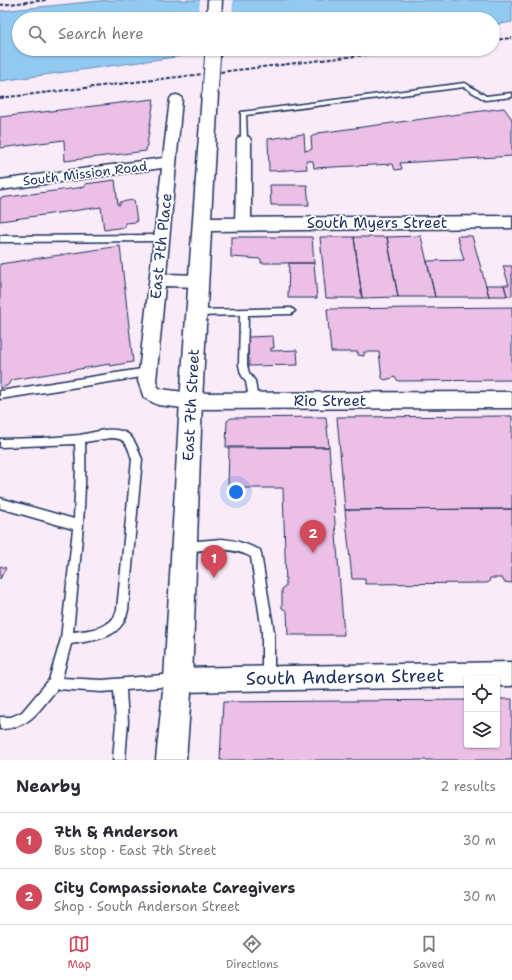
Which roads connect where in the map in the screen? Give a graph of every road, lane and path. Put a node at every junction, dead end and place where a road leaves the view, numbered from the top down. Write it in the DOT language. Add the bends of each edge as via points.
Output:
graph roads {
  1 [pos="215,0"];
  2 [pos="214,12"];
  3 [pos="213,56"];
  4 [pos="512,95"];
  5 [pos="176,99"];
  6 [pos="244,140"];
  7 [pos="170,162"];
  8 [pos="0,184"];
  9 [pos="512,222"];
  10 [pos="243,224"];
  11 [pos="203,225"];
  12 [pos="162,238"];
  13 [pos="0,239"];
  14 [pos="158,280"];
  15 [pos="198,280"];
  16 [pos="292,311"];
  17 [pos="244,312"];
  18 [pos="196,313"];
  19 [pos="148,372"];
  20 [pos="150,392"];
  21 [pos="0,395"];
  22 [pos="512,400"];
  23 [pos="191,401"];
  24 [pos="254,401"];
  25 [pos="80,439"];
  26 [pos="0,443"];
  27 [pos="0,503"];
  28 [pos="79,526"];
  29 [pos="184,547"];
  30 [pos="67,639"];
  31 [pos="512,674"];
  32 [pos="268,678"];
  33 [pos="178,680"];
  34 [pos="54,683"];
  35 [pos="120,684"];
  36 [pos="0,723"];
  37 [pos="119,760"];
  38 [pos="170,760"];
  1 -- 2 [label="main road"];
  3 -- 11 [label="main road, East 7th Street, bridge"];
  4 -- 6 [label="lane" via="485,98 465,85 243,113"];
  5 -- 7 [label="street, East 7th Place"];
  6 -- 10 [label="street"];
  7 -- 8 [label="street, South Mission Road"];
  7 -- 12 [label="street, East 7th Place"];
  9 -- 10 [label="main road, South Myers Street"];
  10 -- 11 [label="main road, South Myers Street"];
  11 -- 15 [label="main road, East 7th Street"];
  12 -- 13 [label="lane"];
  12 -- 14 [label="street, East 7th Place"];
  14 -- 15 [label="street"];
  14 -- 19 [label="street, East 7th Place"];
  15 -- 18 [label="main road, East 7th Street"];
  16 -- 17 [label="lane"];
  17 -- 18 [label="lane"];
  17 -- 24 [label="lane" via="243,365 250,381"];
  18 -- 23 [label="main road, East 7th Street"];
  19 -- 20 [label="street, East 7th Place"];
  19 -- 21 [label="lane"];
  20 -- 23 [label="street, Rio Street" via="158,397"];
  22 -- 24 [label="street, Rio Street"];
  23 -- 24 [label="street, Rio Street"];
  23 -- 29 [label="main road, East 7th Street"];
  25 -- 26 [label="lane"];
  25 -- 28 [label="lane"];
  25 -- 30 [label="lane" via="117,433 126,436 137,459 120,618 114,627 102,632"];
  27 -- 28 [label="lane"];
  28 -- 30 [label="lane"];
  29 -- 32 [label="lane" via="232,544 246,547 256,554 268,632"];
  29 -- 33 [label="main road, East 7th Street"];
  30 -- 34 [label="lane"];
  31 -- 32 [label="street, South Anderson Street"];
  32 -- 33 [label="street, South Anderson Street"];
  33 -- 35 [label="lane"];
  33 -- 38 [label="main road, East 7th Street"];
  34 -- 35 [label="lane" via="102,686"];
  34 -- 36 [label="lane" via="26,716 12,723"];
  35 -- 37 [label="lane" via="122,722"];
}
